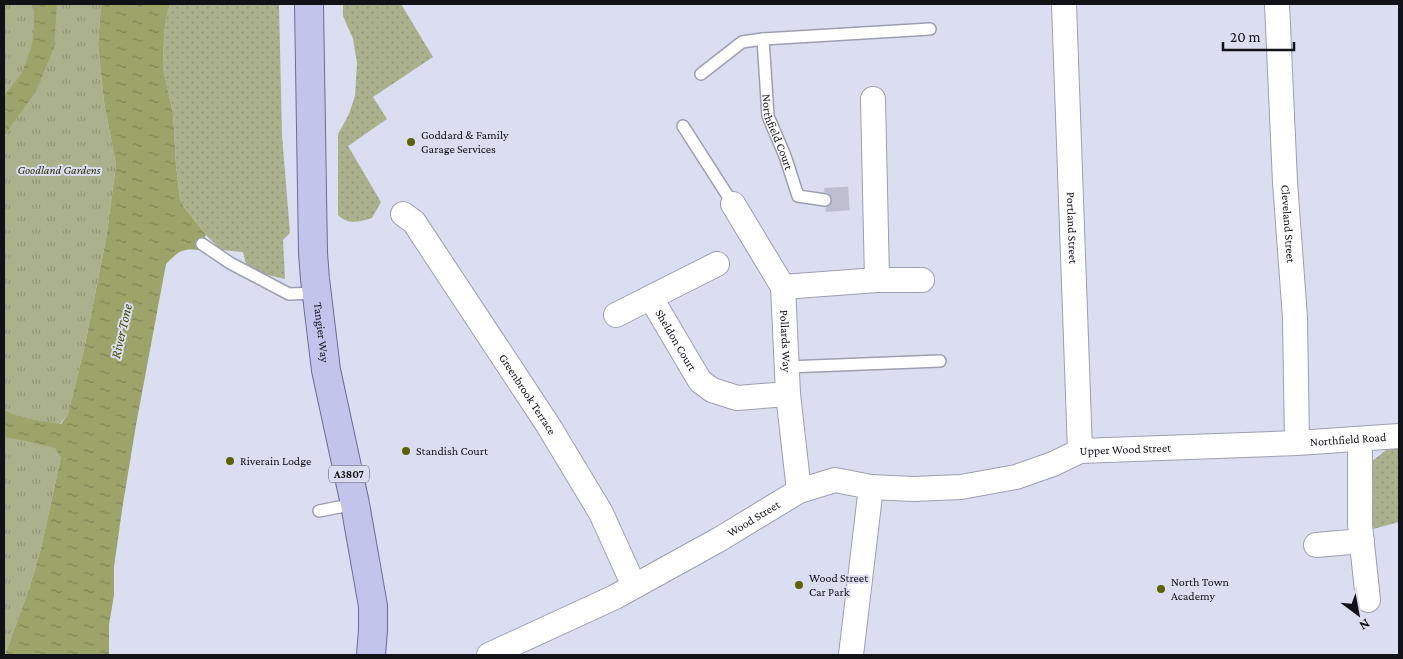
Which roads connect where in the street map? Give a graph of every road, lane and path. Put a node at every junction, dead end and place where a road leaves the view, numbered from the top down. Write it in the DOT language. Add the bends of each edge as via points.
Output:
graph roads {
  1 [pos="309,4"];
  2 [pos="1064,4"];
  3 [pos="1277,4"];
  4 [pos="930,30"];
  5 [pos="763,39"];
  6 [pos="701,74"];
  7 [pos="873,99"];
  8 [pos="683,126"];
  9 [pos="824,200"];
  10 [pos="733,204"];
  11 [pos="403,214"];
  12 [pos="202,244"];
  13 [pos="717,264"];
  14 [pos="877,280"];
  15 [pos="922,280"];
  16 [pos="783,287"];
  17 [pos="316,293"];
  18 [pos="651,298"];
  19 [pos="616,316"];
  20 [pos="940,361"];
  21 [pos="786,367"];
  22 [pos="788,394"];
  23 [pos="1399,436"];
  24 [pos="1360,439"];
  25 [pos="1297,443"];
  26 [pos="1080,452"];
  27 [pos="872,486"];
  28 [pos="799,491"];
  29 [pos="355,504"];
  30 [pos="319,511"];
  31 [pos="1362,541"];
  32 [pos="1316,545"];
  33 [pos="634,586"];
  34 [pos="1368,600"];
  35 [pos="371,655"];
  36 [pos="489,655"];
  37 [pos="851,655"];
  1 -- 17 [label="main road, Tangier Way / A3807"];
  2 -- 26 [label="street, Portland Street"];
  3 -- 25 [label="street, Cleveland Street" via="1295,318"];
  4 -- 5 [label="lane"];
  5 -- 6 [label="lane" via="742,42"];
  5 -- 9 [label="lane, Northfield Court" via="768,116 798,196"];
  7 -- 14 [label="street" via="864,198"];
  8 -- 10 [label="lane"];
  10 -- 16 [label="street, Pollards Way"];
  11 -- 33 [label="street, Greenbrook Terrace" via="414,222 548,425 601,513"];
  12 -- 17 [label="lane" via="230,264 290,294"];
  13 -- 18 [label="street, Sheldon Court"];
  14 -- 15 [label="street"];
  14 -- 16 [label="street"];
  16 -- 21 [label="street, Pollards Way"];
  17 -- 29 [label="main road, Tangier Way / A3807" via="326,370"];
  18 -- 19 [label="street, Sheldon Court"];
  18 -- 22 [label="street, Sheldon Court" via="700,381 712,390 737,398"];
  20 -- 21 [label="lane"];
  21 -- 22 [label="street, Pollards Way"];
  22 -- 28 [label="street, Pollards Way"];
  23 -- 24 [label="street, Northfield Road"];
  24 -- 25 [label="street, Northfield Road"];
  24 -- 31 [label="street"];
  25 -- 26 [label="street, Upper Wood Street"];
  26 -- 27 [label="street, Upper Wood Street" via="1016,477 961,487 913,489"];
  27 -- 28 [label="street, Wood Street" via="836,480"];
  27 -- 37 [label="street"];
  28 -- 33 [label="street, Wood Street" via="720,540"];
  29 -- 30 [label="lane"];
  29 -- 35 [label="main road, Tangier Way / A3807" via="372,606"];
  31 -- 32 [label="street"];
  31 -- 34 [label="street"];
  33 -- 36 [label="street, Wood Street"];
}
